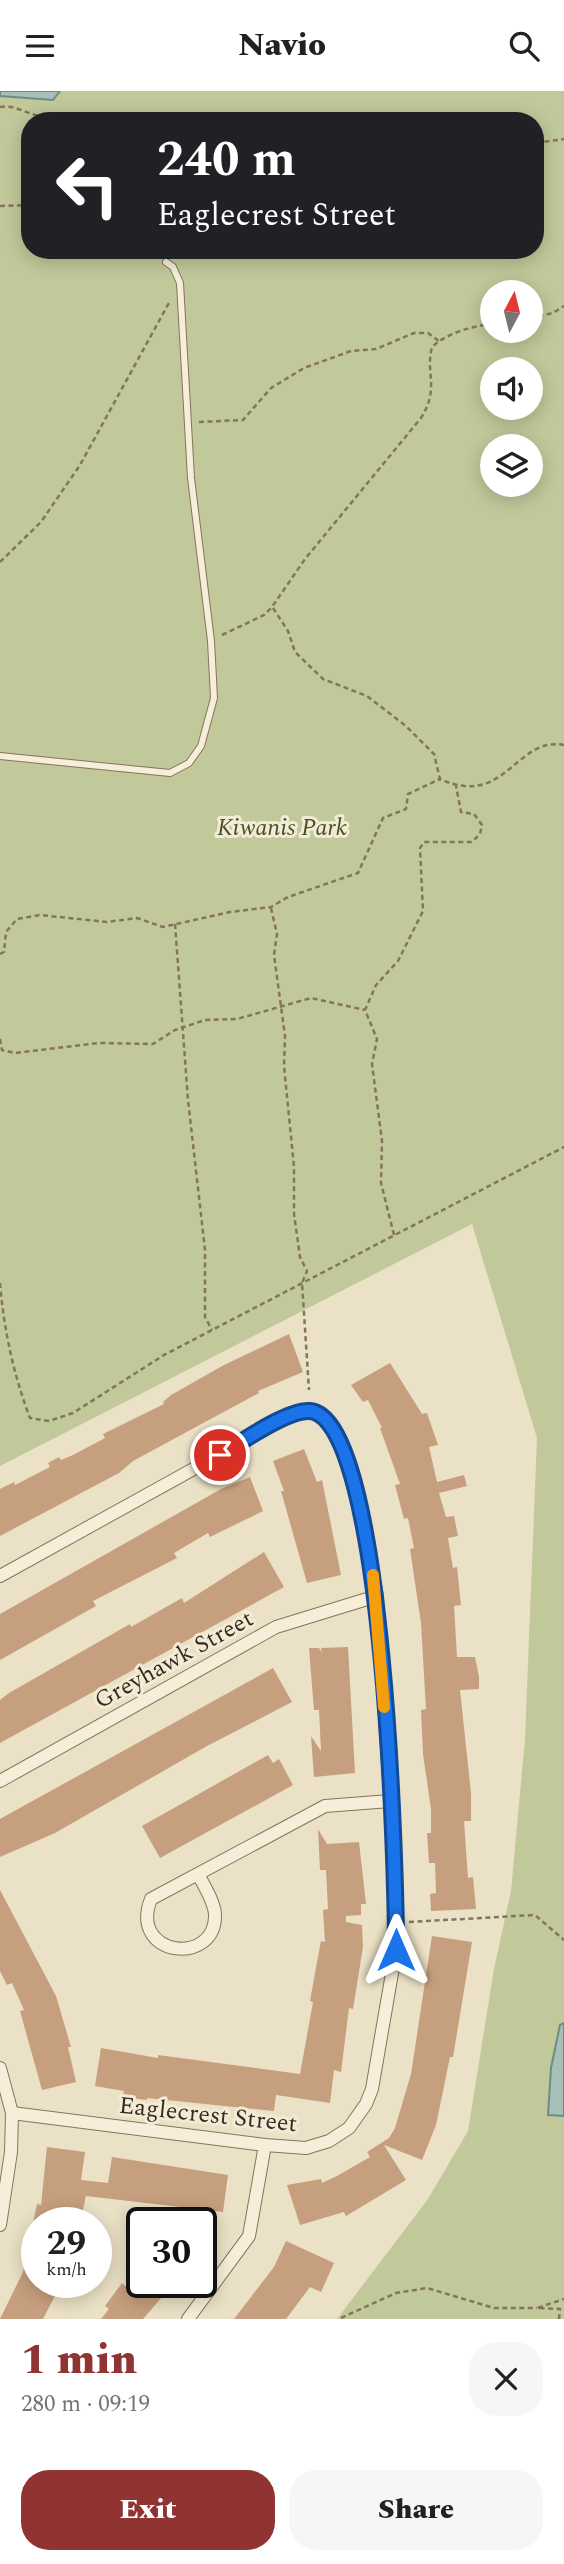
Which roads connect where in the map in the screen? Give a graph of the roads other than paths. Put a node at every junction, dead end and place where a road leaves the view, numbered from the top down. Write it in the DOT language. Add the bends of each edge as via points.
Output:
graph roads {
  1 [pos="166,262"];
  2 [pos="0,756"];
  3 [pos="0,1576"];
  4 [pos="377,1596"];
  5 [pos="0,1781"];
  6 [pos="390,1801"];
  7 [pos="198,1874"];
  8 [pos="0,2068"];
  9 [pos="12,2113"];
  10 [pos="265,2145"];
  11 [pos="0,2225"];
  12 [pos="188,2319"];
  1 -- 2 [label="lane" via="180,283 191,478 211,642 214,698 208,727 189,763 162,774"];
  3 -- 4 [label="street, Eaglecrest Street" via="293,1414 311,1411 337,1433 348,1462"];
  4 -- 5 [label="street, Greyhawk Street" via="276,1627"];
  4 -- 6 [label="street, Eaglecrest Street"];
  6 -- 7 [label="street" via="325,1806"];
  6 -- 10 [label="street, Eaglecrest Street" via="396,1950 372,2089 349,2128 329,2141 306,2148"];
  7 -- 7 [label="street" via="151,1899 149,1928 170,1948 198,1946 211,1933 213,1905"];
  8 -- 9 [label="street"];
  9 -- 10 [label="street, Eaglecrest Street"];
  9 -- 11 [label="street"];
  10 -- 12 [label="street" via="249,2237"];
}
